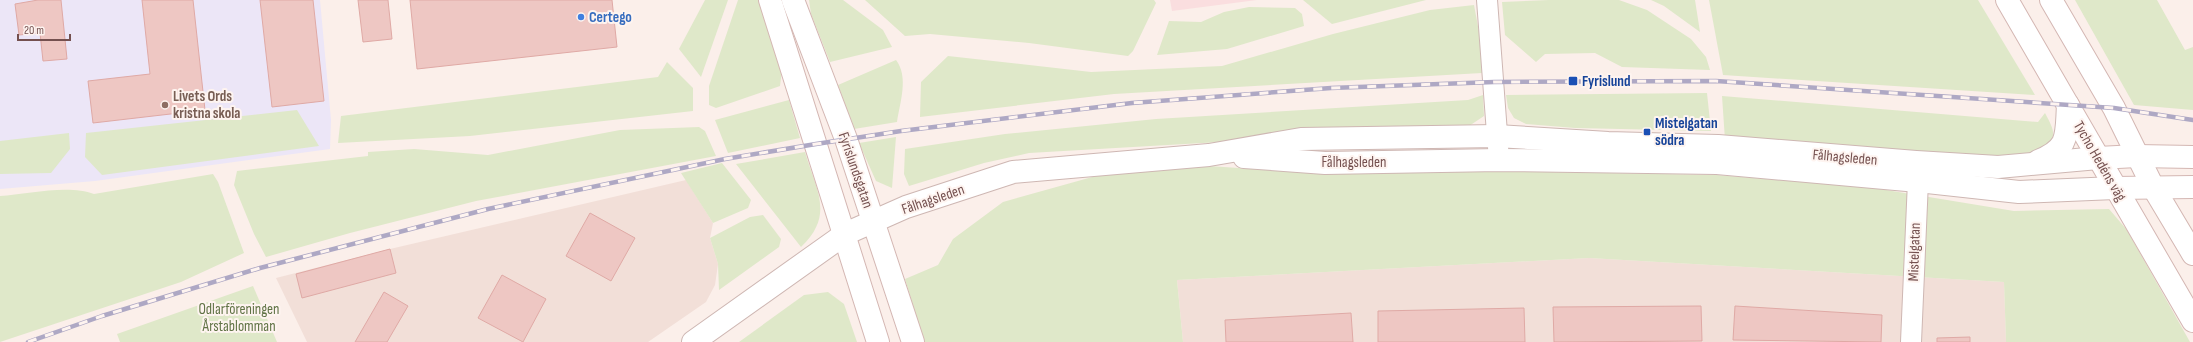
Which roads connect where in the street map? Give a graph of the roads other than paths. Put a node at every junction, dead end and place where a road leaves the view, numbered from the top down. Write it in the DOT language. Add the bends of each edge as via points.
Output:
graph roads {
  1 [pos="770,0"];
  2 [pos="793,0"];
  3 [pos="1487,0"];
  4 [pos="2007,0"];
  5 [pos="2052,0"];
  6 [pos="2068,105"];
  7 [pos="1497,136"];
  8 [pos="1209,155"];
  9 [pos="2137,156"];
  10 [pos="2193,157"];
  11 [pos="2098,158"];
  12 [pos="1499,160"];
  13 [pos="2032,164"];
  14 [pos="1917,172"];
  15 [pos="2153,187"];
  16 [pos="2193,187"];
  17 [pos="2115,188"];
  18 [pos="874,221"];
  19 [pos="845,234"];
  20 [pos="2193,254"];
  21 [pos="2193,321"];
  22 [pos="693,342"];
  23 [pos="878,342"];
  24 [pos="912,342"];
  25 [pos="1911,342"];
  1 -- 19 [label="street, Fyrislundsgatan"];
  2 -- 18 [label="street, Fyrislundsgatan"];
  3 -- 7 [label="street"];
  4 -- 6 [label="street, Tycho Hedéns väg"];
  5 -- 9 [label="street" via="2114,108"];
  6 -- 11 [label="street, Tycho Hedéns väg"];
  6 -- 13 [label="street" via="2066,134 2062,148"];
  7 -- 8 [label="street, Fålhagsleden" via="1301,139"];
  7 -- 12 [label="street"];
  7 -- 14 [label="street, Fålhagsleden" via="1718,146"];
  8 -- 12 [label="street, Fålhagsleden" via="1325,162"];
  8 -- 18 [label="street, Fålhagsleden" via="1013,172 906,207"];
  9 -- 10 [label="street, Fålhagsleden"];
  9 -- 11 [label="street, Fålhagsleden"];
  9 -- 15 [label="street"];
  11 -- 13 [label="street, Fålhagsleden"];
  11 -- 17 [label="street, Tycho Hedéns väg"];
  12 -- 14 [label="street, Fålhagsleden" via="1717,163"];
  13 -- 14 [label="street, Fålhagsleden"];
  14 -- 17 [label="street, Fålhagsleden" via="2020,192"];
  14 -- 25 [label="street, Mistelgatan"];
  15 -- 16 [label="street, Fålhagsleden"];
  15 -- 17 [label="street, Fålhagsleden"];
  15 -- 20 [label="street"];
  17 -- 21 [label="street, Tycho Hedéns väg"];
  18 -- 19 [label="street, Fålhagsleden"];
  18 -- 24 [label="street, Fyrislundsgatan"];
  19 -- 22 [label="street, Fålhagsleden"];
  19 -- 23 [label="street, Fyrislundsgatan"];
}
